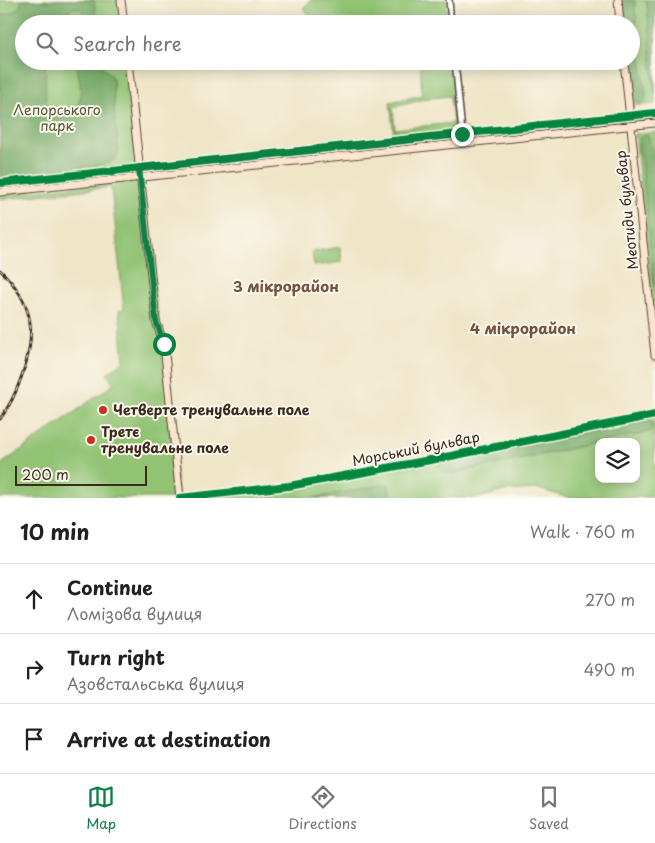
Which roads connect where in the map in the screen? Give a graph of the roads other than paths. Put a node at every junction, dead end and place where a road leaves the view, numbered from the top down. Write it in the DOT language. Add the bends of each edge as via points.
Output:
graph roads {
  1 [pos="122,0"];
  2 [pos="449,0"];
  3 [pos="618,0"];
  4 [pos="123,15"];
  5 [pos="450,15"];
  6 [pos="619,15"];
  7 [pos="129,70"];
  8 [pos="456,70"];
  9 [pos="625,70"];
  10 [pos="655,114"];
  11 [pos="630,116"];
  12 [pos="655,122"];
  13 [pos="631,125"];
  14 [pos="462,134"];
  15 [pos="463,142"];
  16 [pos="139,168"];
  17 [pos="140,176"];
  18 [pos="0,183"];
  19 [pos="0,192"];
  20 [pos="655,356"];
  21 [pos="655,415"];
  22 [pos="180,498"];
  1 -- 4 [label="street"];
  2 -- 5 [label="street"];
  3 -- 6 [label="street"];
  7 -- 16 [label="street"];
  8 -- 14 [label="street"];
  9 -- 11 [label="street, Меотиди бульвар"];
  10 -- 11 [label="street"];
  11 -- 13 [label="street, Меотиди бульвар"];
  11 -- 14 [label="street"];
  12 -- 13 [label="street"];
  13 -- 15 [label="street"];
  13 -- 20 [label="street, Меотиди бульвар"];
  14 -- 15 [label="street"];
  14 -- 16 [label="street"];
  15 -- 17 [label="street"];
  16 -- 17 [label="street"];
  16 -- 18 [label="street"];
  17 -- 19 [label="street"];
  17 -- 22 [label="street" via="156,321 164,344"];
  21 -- 22 [label="street, Морський бульвар" via="289,486"];
}
